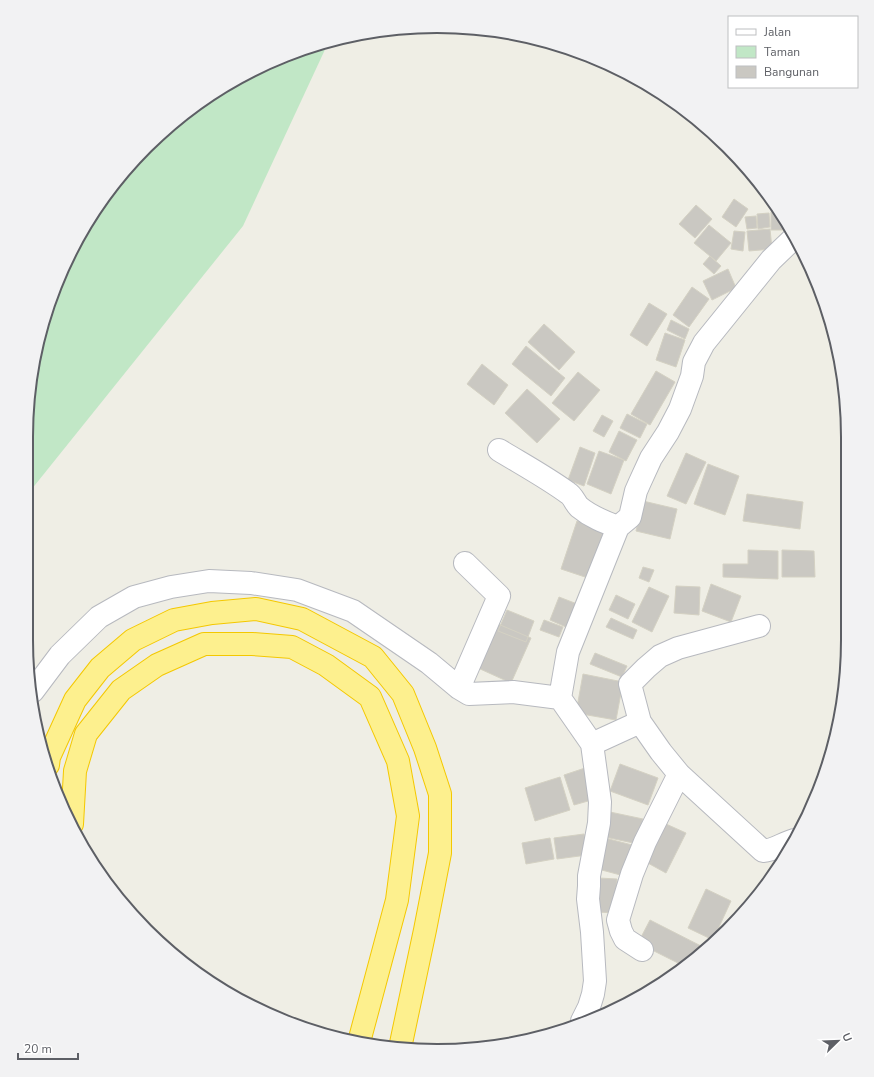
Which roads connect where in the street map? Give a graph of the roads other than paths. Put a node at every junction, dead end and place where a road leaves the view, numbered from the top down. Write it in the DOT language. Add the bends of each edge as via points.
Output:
graph roads {
  1 [pos="790,241"];
  2 [pos="499,450"];
  3 [pos="618,527"];
  4 [pos="465,563"];
  5 [pos="759,626"];
  6 [pos="36,688"];
  7 [pos="458,688"];
  8 [pos="560,698"];
  9 [pos="640,722"];
  10 [pos="592,744"];
  11 [pos="50,755"];
  12 [pos="679,774"];
  13 [pos="73,814"];
  14 [pos="787,842"];
  15 [pos="642,950"];
  16 [pos="584,1016"];
  17 [pos="360,1036"];
  18 [pos="401,1042"];
  1 -- 3 [label="street" via="771,260 704,343 694,362 692,376 680,409 651,458 636,491 630,516"];
  2 -- 3 [label="street" via="570,494 578,506 594,518"];
  3 -- 8 [label="street" via="568,652"];
  4 -- 7 [label="street" via="499,596"];
  5 -- 9 [label="street" via="678,648 660,656 630,684"];
  6 -- 7 [label="street" via="60,655 99,617 134,597 171,587 209,581 251,583 297,590 353,611 429,663"];
  7 -- 8 [label="street" via="469,694 513,692"];
  8 -- 10 [label="street"];
  9 -- 10 [label="street"];
  9 -- 12 [label="street"];
  10 -- 16 [label="street" via="600,802 588,900 595,981"];
  11 -- 18 [label="highway" via="75,700 100,668 133,640 174,620 212,613 256,610 302,619 373,657 402,694 425,748 440,794 440,853"];
  12 -- 14 [label="street" via="763,851"];
  12 -- 15 [label="street" via="645,842 618,920 625,939"];
  13 -- 17 [label="highway" via="75,770 86,734 121,690 157,665 204,644 292,647 326,665 370,697 398,761 408,816 396,900"];
}
